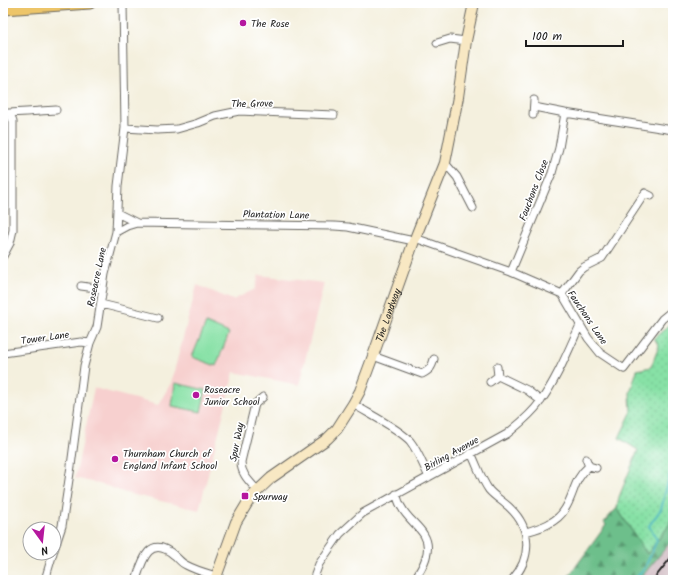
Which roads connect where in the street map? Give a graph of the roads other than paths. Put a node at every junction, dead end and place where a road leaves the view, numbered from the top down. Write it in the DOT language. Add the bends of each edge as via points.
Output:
graph roads {
  1 [pos="90,3"];
  2 [pos="123,3"];
  3 [pos="474,3"];
  4 [pos="3,9"];
  5 [pos="466,41"];
  6 [pos="437,43"];
  7 [pos="534,107"];
  8 [pos="56,110"];
  9 [pos="565,113"];
  10 [pos="7,114"];
  11 [pos="334,115"];
  12 [pos="125,128"];
  13 [pos="673,130"];
  14 [pos="445,163"];
  15 [pos="651,196"];
  16 [pos="473,208"];
  17 [pos="117,213"];
  18 [pos="137,223"];
  19 [pos="116,232"];
  20 [pos="414,239"];
  21 [pos="3,256"];
  22 [pos="511,272"];
  23 [pos="81,286"];
  24 [pos="103,289"];
  25 [pos="562,294"];
  26 [pos="100,304"];
  27 [pos="673,310"];
  28 [pos="158,318"];
  29 [pos="580,325"];
  30 [pos="90,343"];
  31 [pos="3,353"];
  32 [pos="373,356"];
  33 [pos="434,359"];
  34 [pos="497,367"];
  35 [pos="498,376"];
  36 [pos="490,382"];
  37 [pos="263,397"];
  38 [pos="541,401"];
  39 [pos="353,404"];
  40 [pos="471,453"];
  41 [pos="586,459"];
  42 [pos="429,477"];
  43 [pos="258,490"];
  44 [pos="396,494"];
  45 [pos="62,526"];
  46 [pos="526,532"];
  47 [pos="51,561"];
  48 [pos="215,578"];
  49 [pos="45,580"];
  50 [pos="136,580"];
  51 [pos="313,580"];
  52 [pos="414,580"];
  53 [pos="512,580"];
  1 -- 4 [label="main road"];
  2 -- 12 [label="street, Roseacre Lane"];
  3 -- 5 [label="street, The Landway"];
  5 -- 6 [label="street" via="450,40"];
  5 -- 14 [label="street, The Landway"];
  7 -- 9 [label="street"];
  8 -- 10 [label="street"];
  9 -- 13 [label="street"];
  9 -- 22 [label="street, Fauchons Close" via="552,173"];
  10 -- 21 [label="street" via="13,121 13,230"];
  11 -- 12 [label="street, The Grove" via="239,111 177,129"];
  12 -- 17 [label="street, Roseacre Lane"];
  14 -- 16 [label="street" via="457,177"];
  14 -- 20 [label="street, The Landway"];
  15 -- 25 [label="street" via="645,193 602,258 579,271"];
  17 -- 18 [label="street, Plantation Lane"];
  17 -- 19 [label="street, Roseacre Lane"];
  18 -- 19 [label="street, Plantation Lane"];
  18 -- 20 [label="street, Plantation Lane" via="334,226"];
  19 -- 24 [label="street, Roseacre Lane"];
  20 -- 22 [label="street, Fauchons Lane"];
  20 -- 32 [label="street, The Landway"];
  22 -- 25 [label="street, Fauchons Lane"];
  23 -- 24 [label="street"];
  24 -- 26 [label="street, Roseacre Lane"];
  25 -- 29 [label="street, Fauchons Lane"];
  26 -- 28 [label="street"];
  26 -- 30 [label="street, Roseacre Lane"];
  27 -- 29 [label="street, Fauchons Lane" via="662,319 624,369 600,353"];
  29 -- 38 [label="street, Birling Avenue"];
  30 -- 31 [label="street, Tower Lane" via="81,342"];
  30 -- 45 [label="street, Roseacre Lane" via="84,366"];
  32 -- 33 [label="street" via="422,374 432,366"];
  32 -- 39 [label="street, The Landway"];
  34 -- 35 [label="street"];
  35 -- 36 [label="street"];
  35 -- 38 [label="street" via="527,390"];
  37 -- 43 [label="street, Spur Way" via="255,404 241,462 243,473"];
  38 -- 40 [label="street, Birling Avenue" via="507,434"];
  39 -- 42 [label="street" via="410,441"];
  39 -- 43 [label="street, The Landway" via="327,439"];
  40 -- 42 [label="street, Birling Avenue"];
  40 -- 46 [label="street" via="490,491 519,518"];
  41 -- 46 [label="street" via="593,467 579,477 565,509 556,519"];
  42 -- 44 [label="street, Birling Avenue"];
  43 -- 48 [label="street, The Landway" via="247,502 236,522"];
  44 -- 51 [label="street, Birling Avenue" via="363,513 340,534 319,564"];
  44 -- 52 [label="street" via="402,509 427,542 428,550 422,569"];
  46 -- 53 [label="street" via="528,541 524,560"];
  47 -- 49 [label="street"];
  48 -- 50 [label="street" via="186,565 174,555 158,548 150,550 145,556"];
}
